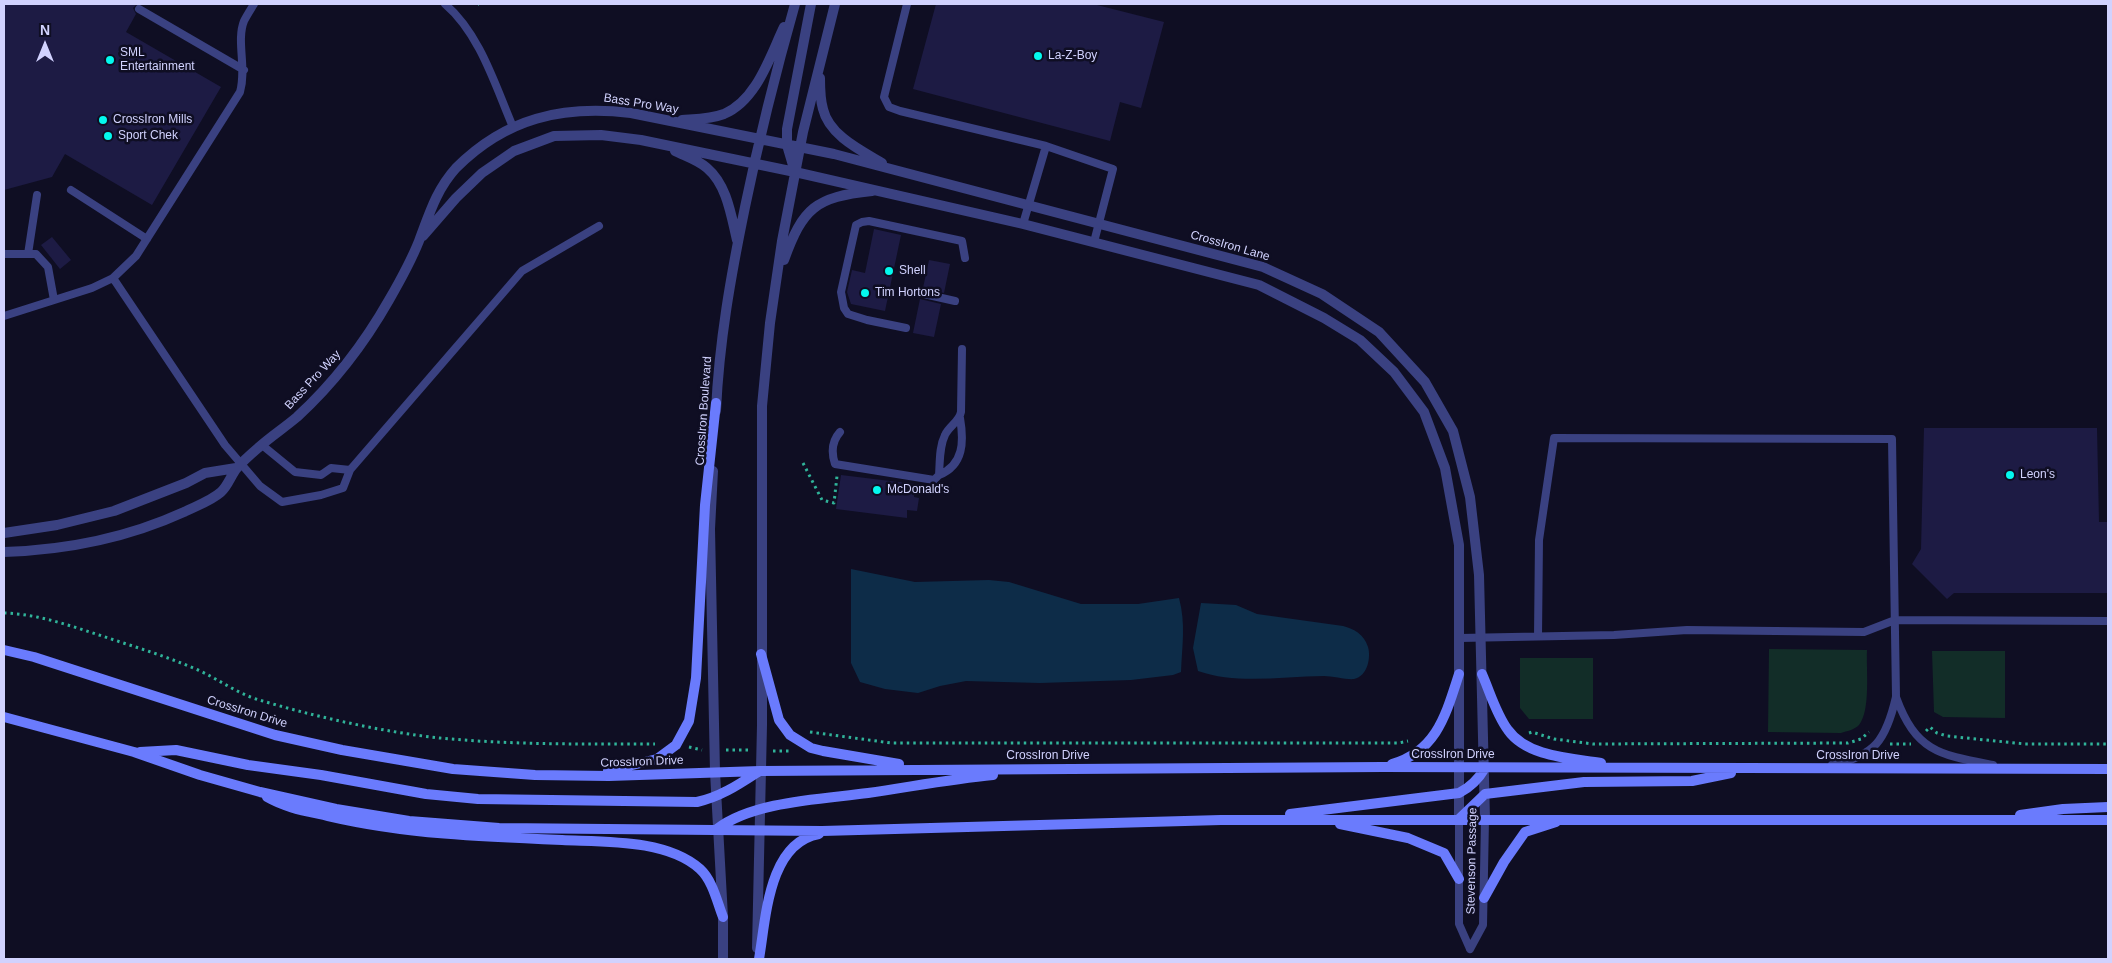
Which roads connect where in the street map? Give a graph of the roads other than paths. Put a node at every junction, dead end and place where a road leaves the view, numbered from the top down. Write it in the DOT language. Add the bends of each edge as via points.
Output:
graph roads {
  1 [pos="254,4"];
  2 [pos="795,4"];
  3 [pos="811,4"];
  4 [pos="835,4"];
  5 [pos="907,4"];
  6 [pos="449,5"];
  7 [pos="139,9"];
  8 [pos="820,62"];
  9 [pos="244,70"];
  10 [pos="666,120"];
  11 [pos="513,127"];
  12 [pos="760,140"];
  13 [pos="663,144"];
  14 [pos="787,145"];
  15 [pos="1046,146"];
  16 [pos="800,147"];
  17 [pos="754,165"];
  18 [pos="894,169"];
  19 [pos="795,172"];
  20 [pos="71,190"];
  21 [pos="882,190"];
  22 [pos="37,195"];
  23 [pos="1028,206"];
  24 [pos="1023,224"];
  25 [pos="1099,224"];
  26 [pos="599,226"];
  27 [pos="147,239"];
  28 [pos="738,242"];
  29 [pos="1094,242"];
  30 [pos="418,243"];
  31 [pos="4,254"];
  32 [pos="28,254"];
  33 [pos="964,258"];
  34 [pos="113,278"];
  35 [pos="776,280"];
  36 [pos="915,292"];
  37 [pos="54,300"];
  38 [pos="955,301"];
  39 [pos="4,316"];
  40 [pos="906,328"];
  41 [pos="962,349"];
  42 [pos="716,403"];
  43 [pos="960,418"];
  44 [pos="840,432"];
  45 [pos="262,445"];
  46 [pos="239,465"];
  47 [pos="350,470"];
  48 [pos="939,475"];
  49 [pos="4,533"];
  50 [pos="4,552"];
  51 [pos="1479,575"];
  52 [pos="1895,620"];
  53 [pos="2108,621"];
  54 [pos="1538,636"];
  55 [pos="1480,637"];
  56 [pos="1460,638"];
  57 [pos="4,650"];
  58 [pos="760,654"];
  59 [pos="1459,674"];
  60 [pos="1482,674"];
  61 [pos="1896,697"];
  62 [pos="4,717"];
  63 [pos="134,752"];
  64 [pos="1383,767"];
  65 [pos="1459,768"];
  66 [pos="1485,768"];
  67 [pos="1627,768"];
  68 [pos="1753,768"];
  69 [pos="955,769"];
  70 [pos="1054,769"];
  71 [pos="1815,769"];
  72 [pos="2012,769"];
  73 [pos="2108,769"];
  74 [pos="760,771"];
  75 [pos="715,772"];
  76 [pos="578,776"];
  77 [pos="260,792"];
  78 [pos="1459,793"];
  79 [pos="1485,794"];
  80 [pos="716,797"];
  81 [pos="2108,808"];
  82 [pos="760,810"];
  83 [pos="1320,819"];
  84 [pos="1459,819"];
  85 [pos="1485,819"];
  86 [pos="1567,819"];
  87 [pos="1245,820"];
  88 [pos="1984,820"];
  89 [pos="2108,820"];
  90 [pos="717,829"];
  91 [pos="760,829"];
  92 [pos="842,830"];
  93 [pos="1459,879"];
  94 [pos="1484,898"];
  95 [pos="723,917"];
  96 [pos="723,959"];
  97 [pos="758,959"];
  1 -- 9 [label="lane" via="244,22"];
  2 -- 10 [label="street" via="752,90 743,100 724,114"];
  2 -- 12 [label="street, CrossIron Boulevard"];
  3 -- 14 [label="street" via="788,121"];
  4 -- 8 [label="street"];
  5 -- 15 [label="lane" via="884,97 889,107"];
  6 -- 11 [label="lane" via="465,24"];
  7 -- 9 [label="lane"];
  8 -- 16 [label="street"];
  8 -- 18 [label="street" via="820,94 828,122 841,136"];
  9 -- 27 [label="lane" via="240,92"];
  10 -- 11 [label="street, Bass Pro Way" via="600,110 552,114"];
  10 -- 12 [label="street, Bass Pro Way"];
  11 -- 30 [label="street, Bass Pro Way" via="475,152 443,184"];
  12 -- 14 [label="street, Bass Pro Way"];
  12 -- 17 [label="street, CrossIron Boulevard"];
  13 -- 17 [label="street, Bass Pro Way"];
  13 -- 28 [label="street" via="706,167 718,181 726,197"];
  13 -- 30 [label="street, Bass Pro Way" via="601,134 554,136 538,141 514,151 482,173"];
  14 -- 16 [label="street, Bass Pro Way"];
  14 -- 19 [label="street"];
  15 -- 23 [label="lane"];
  15 -- 25 [label="lane" via="1113,168"];
  16 -- 18 [label="street, CrossIron Lane"];
  16 -- 19 [label="street"];
  17 -- 19 [label="street, Bass Pro Way"];
  17 -- 28 [label="street, CrossIron Boulevard"];
  18 -- 23 [label="street, CrossIron Lane"];
  19 -- 21 [label="street"];
  19 -- 35 [label="street"];
  20 -- 27 [label="lane"];
  21 -- 24 [label="street"];
  21 -- 35 [label="street" via="828,198 815,207 802,219"];
  22 -- 32 [label="lane"];
  23 -- 24 [label="lane"];
  23 -- 25 [label="street, CrossIron Lane"];
  24 -- 29 [label="street"];
  25 -- 29 [label="lane"];
  25 -- 51 [label="street, CrossIron Lane" via="1263,267 1322,294 1379,332 1425,382 1453,431 1470,497"];
  26 -- 47 [label="lane" via="522,271"];
  27 -- 34 [label="lane" via="136,256"];
  28 -- 42 [label="street, CrossIron Boulevard" via="723,331"];
  29 -- 56 [label="street, Stevenson Passage" via="1259,285 1360,340 1394,372 1424,412 1445,468 1459,545"];
  30 -- 45 [label="street, Bass Pro Way" via="382,312 338,375"];
  31 -- 32 [label="lane"];
  32 -- 37 [label="lane" via="36,254 48,267"];
  33 -- 40 [label="lane" via="962,241 869,221 856,225 841,292 844,308 848,314"];
  34 -- 37 [label="lane"];
  34 -- 46 [label="lane"];
  35 -- 58 [label="street" via="762,406"];
  36 -- 38 [label="lane"];
  37 -- 39 [label="lane"];
  41 -- 43 [label="lane"];
  42 -- 75 [label="street, CrossIron Boulevard" via="710,529"];
  42 -- 76 [label="main road" via="705,505 694,700 689,721 676,746 657,759"];
  43 -- 48 [label="lane" via="945,434"];
  43 -- 48 [label="lane" via="962,440 955,466"];
  44 -- 48 [label="lane" via="832,450 835,464 934,480"];
  45 -- 46 [label="street, Bass Pro Way"];
  45 -- 47 [label="lane" via="295,472 321,475 331,468"];
  46 -- 47 [label="lane" via="282,502 343,488"];
  46 -- 49 [label="street" via="205,473 114,510 57,525"];
  46 -- 50 [label="street, Bass Pro Way" via="221,492 161,522 80,545"];
  51 -- 55 [label="street, Stevenson Passage"];
  52 -- 53 [label="lane"];
  52 -- 54 [label="lane" via="1864,632 1687,630"];
  52 -- 54 [label="lane" via="1892,438 1554,438 1540,540"];
  52 -- 61 [label="lane"];
  54 -- 55 [label="lane"];
  55 -- 56 [label="lane"];
  55 -- 60 [label="street, Stevenson Passage"];
  56 -- 59 [label="street, Stevenson Passage"];
  57 -- 76 [label="main road, CrossIron Drive" via="275,735 342,750 453,769"];
  58 -- 69 [label="main road" via="779,720 796,740 811,748 842,756"];
  58 -- 74 [label="street"];
  59 -- 64 [label="main road" via="1445,718 1431,740 1403,761"];
  59 -- 65 [label="street, Stevenson Passage"];
  60 -- 66 [label="street, Stevenson Passage"];
  60 -- 67 [label="main road" via="1501,719 1524,745 1547,753"];
  61 -- 71 [label="lane" via="1881,738 1865,754 1851,761"];
  61 -- 72 [label="lane" via="1904,720 1919,739 1933,749 1953,757"];
  62 -- 63 [label="main road"];
  63 -- 77 [label="main road"];
  63 -- 80 [label="main road" via="176,750 426,794 478,799 673,803"];
  64 -- 65 [label="main road, CrossIron Drive"];
  64 -- 70 [label="main road, CrossIron Drive"];
  65 -- 66 [label="main road, CrossIron Drive"];
  65 -- 78 [label="street, Stevenson Passage"];
  66 -- 67 [label="main road, CrossIron Drive"];
  66 -- 78 [label="main road" via="1470,788"];
  66 -- 79 [label="street, Stevenson Passage"];
  67 -- 68 [label="main road, CrossIron Drive"];
  68 -- 71 [label="main road, CrossIron Drive"];
  68 -- 79 [label="main road" via="1692,780 1584,782"];
  69 -- 70 [label="main road, CrossIron Drive"];
  69 -- 74 [label="main road, CrossIron Drive"];
  70 -- 82 [label="main road" via="971,777"];
  71 -- 72 [label="main road, CrossIron Drive"];
  72 -- 73 [label="main road, CrossIron Drive"];
  74 -- 75 [label="main road, CrossIron Drive"];
  74 -- 80 [label="main road"];
  74 -- 82 [label="street"];
  75 -- 76 [label="main road, CrossIron Drive"];
  75 -- 80 [label="street, CrossIron Boulevard"];
  77 -- 90 [label="main road" via="336,809 418,822 499,828"];
  77 -- 95 [label="main road" via="282,806 404,831 619,844 669,851 702,870"];
  78 -- 84 [label="street, Stevenson Passage"];
  78 -- 87 [label="main road"];
  79 -- 84 [label="main road"];
  79 -- 85 [label="street, Stevenson Passage"];
  80 -- 90 [label="street, CrossIron Boulevard"];
  81 -- 88 [label="main road" via="2063,809"];
  82 -- 90 [label="main road" via="729,820"];
  82 -- 91 [label="street"];
  83 -- 84 [label="main road"];
  83 -- 87 [label="main road"];
  83 -- 93 [label="main road" via="1427,845 1444,853"];
  84 -- 85 [label="main road"];
  84 -- 93 [label="lane, Stevenson Passage"];
  85 -- 86 [label="main road"];
  85 -- 94 [label="lane, Stevenson Passage"];
  86 -- 88 [label="main road"];
  86 -- 94 [label="main road" via="1525,832"];
  87 -- 92 [label="main road"];
  88 -- 89 [label="main road"];
  90 -- 91 [label="main road"];
  90 -- 95 [label="street, CrossIron Boulevard"];
  91 -- 92 [label="main road"];
  91 -- 97 [label="street"];
  92 -- 97 [label="main road" via="803,839 786,856 771,889"];
  93 -- 94 [label="lane, Stevenson Passage" via="1459,924 1470,949 1483,925"];
  95 -- 96 [label="street, CrossIron Boulevard"];
}
